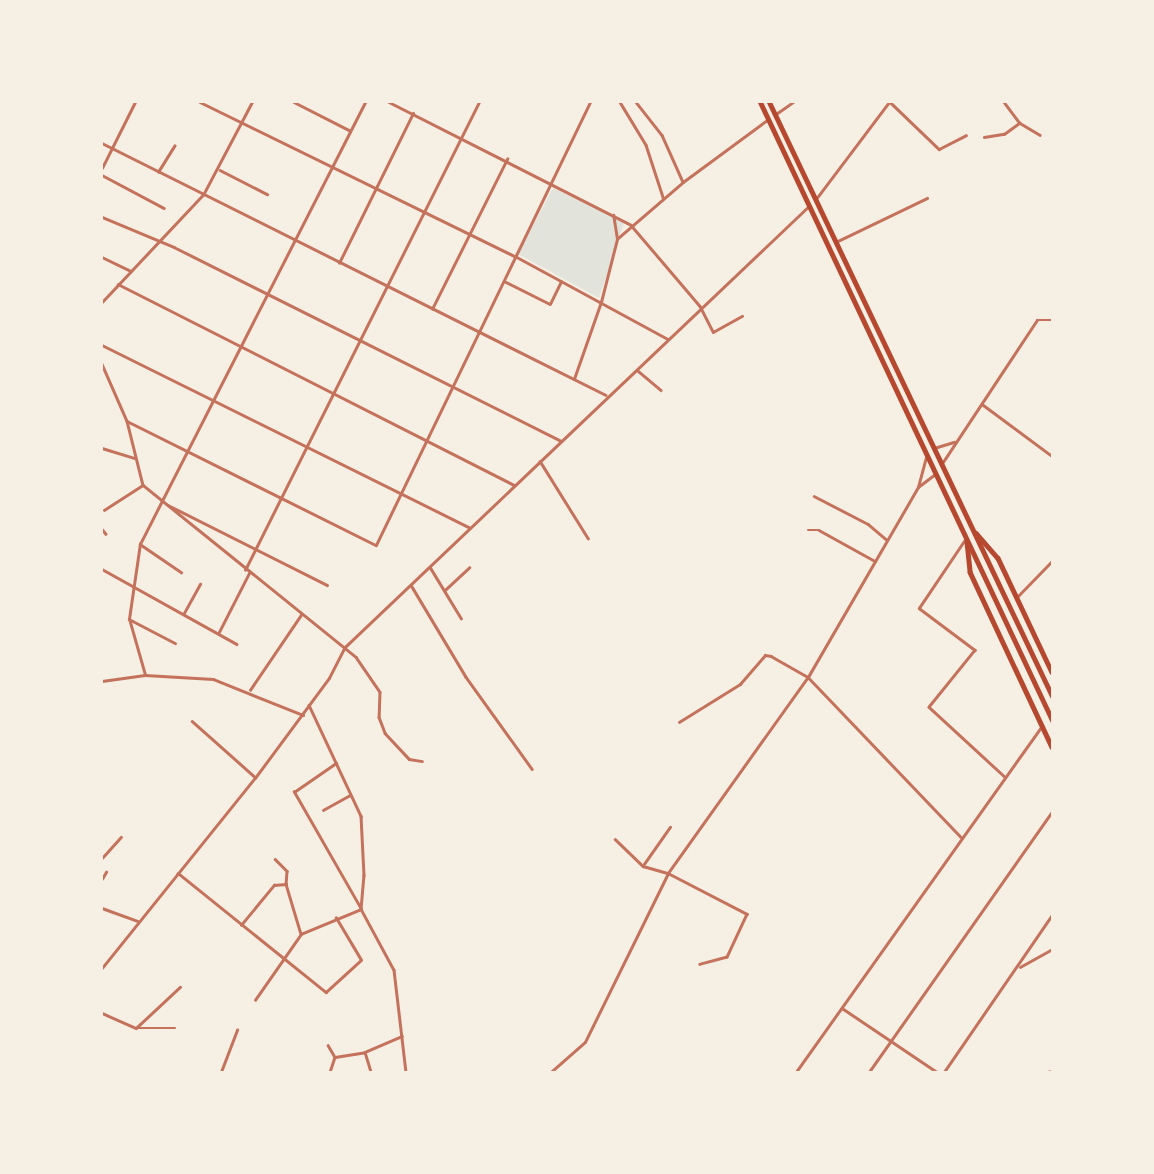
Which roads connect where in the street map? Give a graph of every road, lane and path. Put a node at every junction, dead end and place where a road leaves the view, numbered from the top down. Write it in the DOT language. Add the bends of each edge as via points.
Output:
graph roads {
  1 [pos="135,102"];
  2 [pos="200,102"];
  3 [pos="252,102"];
  4 [pos="294,102"];
  5 [pos="365,102"];
  6 [pos="389,102"];
  7 [pos="479,102"];
  8 [pos="590,102"];
  9 [pos="620,102"];
  10 [pos="636,102"];
  11 [pos="760,102"];
  12 [pos="769,102"];
  13 [pos="793,102"];
  14 [pos="889,102"];
  15 [pos="1004,102"];
  16 [pos="413,113"];
  17 [pos="775,114"];
  18 [pos="768,118"];
  19 [pos="242,122"];
  20 [pos="1020,122"];
  21 [pos="349,130"];
  22 [pos="966,135"];
  23 [pos="1040,135"];
  24 [pos="984,137"];
  25 [pos="463,138"];
  26 [pos="102,143"];
  27 [pos="174,146"];
  28 [pos="111,148"];
  29 [pos="507,159"];
  30 [pos="331,166"];
  31 [pos="102,168"];
  32 [pos="219,169"];
  33 [pos="158,172"];
  34 [pos="102,175"];
  35 [pos="552,182"];
  36 [pos="683,182"];
  37 [pos="376,188"];
  38 [pos="267,194"];
  39 [pos="203,195"];
  40 [pos="663,198"];
  41 [pos="928,198"];
  42 [pos="816,199"];
  43 [pos="809,206"];
  44 [pos="164,208"];
  45 [pos="423,212"];
  46 [pos="613,215"];
  47 [pos="102,217"];
  48 [pos="631,225"];
  49 [pos="468,234"];
  50 [pos="617,239"];
  51 [pos="292,240"];
  52 [pos="836,242"];
  53 [pos="157,243"];
  54 [pos="515,256"];
  55 [pos="102,257"];
  56 [pos="339,263"];
  57 [pos="131,271"];
  58 [pos="502,280"];
  59 [pos="561,281"];
  60 [pos="118,284"];
  61 [pos="386,287"];
  62 [pos="264,292"];
  63 [pos="102,302"];
  64 [pos="601,302"];
  65 [pos="700,306"];
  66 [pos="432,310"];
  67 [pos="742,316"];
  68 [pos="1052,320"];
  69 [pos="478,332"];
  70 [pos="668,339"];
  71 [pos="360,340"];
  72 [pos="237,344"];
  73 [pos="102,345"];
  74 [pos="102,364"];
  75 [pos="636,369"];
  76 [pos="573,379"];
  77 [pos="453,387"];
  78 [pos="661,390"];
  79 [pos="333,394"];
  80 [pos="607,396"];
  81 [pos="212,397"];
  82 [pos="981,404"];
  83 [pos="127,421"];
  84 [pos="428,440"];
  85 [pos="561,440"];
  86 [pos="954,442"];
  87 [pos="307,445"];
  88 [pos="102,448"];
  89 [pos="934,448"];
  90 [pos="186,450"];
  91 [pos="1052,456"];
  92 [pos="135,458"];
  93 [pos="927,458"];
  94 [pos="540,461"];
  95 [pos="942,464"];
  96 [pos="934,474"];
  97 [pos="143,485"];
  98 [pos="514,485"];
  99 [pos="918,487"];
  100 [pos="402,492"];
  101 [pos="814,496"];
  102 [pos="282,498"];
  103 [pos="162,502"];
  104 [pos="104,510"];
  105 [pos="469,527"];
  106 [pos="102,529"];
  107 [pos="808,530"];
  108 [pos="973,530"];
  109 [pos="106,534"];
  110 [pos="588,538"];
  111 [pos="966,538"];
  112 [pos="887,540"];
  113 [pos="140,544"];
  114 [pos="257,546"];
  115 [pos="875,561"];
  116 [pos="1052,561"];
  117 [pos="430,566"];
  118 [pos="469,568"];
  119 [pos="102,569"];
  120 [pos="245,570"];
  121 [pos="181,572"];
  122 [pos="249,573"];
  123 [pos="200,584"];
  124 [pos="133,585"];
  125 [pos="327,585"];
  126 [pos="411,585"];
  127 [pos="445,590"];
  128 [pos="1017,597"];
  129 [pos="184,613"];
  130 [pos="301,615"];
  131 [pos="461,618"];
  132 [pos="129,619"];
  133 [pos="219,632"];
  134 [pos="175,643"];
  135 [pos="237,644"];
  136 [pos="344,648"];
  137 [pos="1052,672"];
  138 [pos="145,675"];
  139 [pos="808,677"];
  140 [pos="102,681"];
  141 [pos="250,690"];
  142 [pos="1052,696"];
  143 [pos="309,705"];
  144 [pos="303,715"];
  145 [pos="1052,720"];
  146 [pos="192,721"];
  147 [pos="679,722"];
  148 [pos="1042,726"];
  149 [pos="1052,747"];
  150 [pos="422,761"];
  151 [pos="336,763"];
  152 [pos="532,769"];
  153 [pos="1005,776"];
  154 [pos="255,778"];
  155 [pos="351,795"];
  156 [pos="323,810"];
  157 [pos="1052,812"];
  158 [pos="670,827"];
  159 [pos="961,836"];
  160 [pos="121,837"];
  161 [pos="615,839"];
  162 [pos="102,858"];
  163 [pos="275,859"];
  164 [pos="643,866"];
  165 [pos="107,872"];
  166 [pos="178,873"];
  167 [pos="668,873"];
  168 [pos="102,879"];
  169 [pos="286,884"];
  170 [pos="102,908"];
  171 [pos="361,909"];
  172 [pos="1052,915"];
  173 [pos="336,918"];
  174 [pos="138,921"];
  175 [pos="241,925"];
  176 [pos="302,934"];
  177 [pos="1052,948"];
  178 [pos="282,960"];
  179 [pos="700,964"];
  180 [pos="102,968"];
  181 [pos="1017,969"];
  182 [pos="180,987"];
  183 [pos="255,1000"];
  184 [pos="842,1009"];
  185 [pos="102,1013"];
  186 [pos="136,1028"];
  187 [pos="175,1028"];
  188 [pos="236,1030"];
  189 [pos="402,1036"];
  190 [pos="891,1041"];
  191 [pos="328,1045"];
  192 [pos="365,1052"];
  193 [pos="335,1057"];
  194 [pos="1052,1071"];
  195 [pos="221,1073"];
  196 [pos="330,1073"];
  197 [pos="371,1073"];
  198 [pos="406,1073"];
  199 [pos="551,1073"];
  200 [pos="796,1073"];
  201 [pos="869,1073"];
  202 [pos="937,1073"];
  203 [pos="944,1073"];
  204 [pos="1047,1073"];
  1 -- 28 [label="street"];
  2 -- 19 [label="street"];
  3 -- 19 [label="street"];
  4 -- 21 [label="street"];
  5 -- 21 [label="street"];
  6 -- 16 [label="street"];
  7 -- 25 [label="street"];
  8 -- 35 [label="street"];
  9 -- 40 [label="street" via="646,145"];
  10 -- 36 [label="street" via="662,135"];
  11 -- 18 [label="highway"];
  12 -- 17 [label="highway"];
  13 -- 17 [label="street"];
  14 -- 22 [label="street" via="939,149"];
  14 -- 42 [label="street"];
  15 -- 20 [label="street"];
  16 -- 25 [label="street"];
  16 -- 37 [label="street"];
  17 -- 18 [label="street"];
  17 -- 42 [label="highway"];
  18 -- 36 [label="street"];
  18 -- 43 [label="highway"];
  19 -- 30 [label="street"];
  19 -- 32 [label="street"];
  20 -- 23 [label="street"];
  20 -- 24 [label="street" via="1004,134"];
  21 -- 30 [label="street"];
  25 -- 29 [label="street"];
  25 -- 45 [label="street"];
  26 -- 28 [label="street"];
  27 -- 33 [label="street"];
  28 -- 31 [label="street"];
  28 -- 33 [label="street"];
  29 -- 35 [label="street"];
  29 -- 49 [label="street"];
  30 -- 37 [label="street"];
  30 -- 51 [label="street"];
  32 -- 38 [label="street"];
  32 -- 39 [label="street"];
  33 -- 39 [label="street"];
  34 -- 44 [label="street"];
  35 -- 46 [label="street"];
  35 -- 54 [label="street"];
  36 -- 40 [label="street"];
  37 -- 45 [label="street"];
  37 -- 56 [label="street"];
  39 -- 51 [label="street"];
  39 -- 53 [label="street"];
  40 -- 48 [label="street"];
  41 -- 52 [label="street"];
  42 -- 52 [label="highway"];
  43 -- 65 [label="street"];
  43 -- 93 [label="highway"];
  45 -- 49 [label="street"];
  45 -- 61 [label="street"];
  46 -- 48 [label="street"];
  46 -- 50 [label="street"];
  47 -- 53 [label="street"];
  48 -- 50 [label="street"];
  48 -- 65 [label="street"];
  49 -- 54 [label="street"];
  49 -- 66 [label="street"];
  50 -- 64 [label="street"];
  51 -- 56 [label="street"];
  51 -- 62 [label="street"];
  52 -- 89 [label="highway"];
  53 -- 57 [label="street"];
  53 -- 62 [label="street"];
  54 -- 58 [label="street"];
  54 -- 59 [label="street"];
  55 -- 57 [label="street"];
  56 -- 61 [label="street"];
  57 -- 60 [label="street"];
  58 -- 59 [label="street" via="550,304"];
  58 -- 69 [label="street"];
  59 -- 64 [label="street"];
  60 -- 63 [label="street"];
  60 -- 72 [label="street"];
  61 -- 66 [label="street"];
  61 -- 71 [label="street"];
  62 -- 71 [label="street"];
  62 -- 72 [label="street"];
  64 -- 70 [label="street"];
  64 -- 76 [label="street"];
  65 -- 67 [label="street" via="713,332"];
  65 -- 70 [label="street"];
  66 -- 69 [label="street"];
  68 -- 82 [label="street" via="1037,320"];
  69 -- 76 [label="street"];
  69 -- 77 [label="street"];
  70 -- 75 [label="street"];
  71 -- 77 [label="street"];
  71 -- 79 [label="street"];
  72 -- 79 [label="street"];
  72 -- 81 [label="street"];
  73 -- 81 [label="street"];
  74 -- 83 [label="street"];
  75 -- 78 [label="street"];
  75 -- 80 [label="street"];
  76 -- 80 [label="street"];
  77 -- 84 [label="street"];
  77 -- 85 [label="street"];
  79 -- 84 [label="street"];
  79 -- 87 [label="street"];
  80 -- 85 [label="street"];
  81 -- 87 [label="street"];
  81 -- 90 [label="street"];
  82 -- 86 [label="street"];
  82 -- 91 [label="street"];
  83 -- 90 [label="street"];
  83 -- 92 [label="street"];
  84 -- 98 [label="street"];
  84 -- 100 [label="street"];
  85 -- 94 [label="street"];
  86 -- 89 [label="street"];
  86 -- 95 [label="street"];
  87 -- 100 [label="street"];
  87 -- 102 [label="street"];
  88 -- 92 [label="street"];
  89 -- 95 [label="highway"];
  90 -- 102 [label="street"];
  90 -- 103 [label="street"];
  92 -- 97 [label="street"];
  93 -- 96 [label="highway"];
  93 -- 99 [label="street"];
  94 -- 98 [label="street"];
  94 -- 110 [label="street"];
  95 -- 108 [label="highway"];
  96 -- 99 [label="street"];
  96 -- 111 [label="highway"];
  97 -- 103 [label="street"];
  97 -- 104 [label="street"];
  98 -- 105 [label="street"];
  99 -- 112 [label="street"];
  100 -- 102 [label="street" via="376,545"];
  100 -- 105 [label="street"];
  101 -- 112 [label="street" via="868,524"];
  102 -- 114 [label="street"];
  103 -- 113 [label="street"];
  103 -- 114 [label="street"];
  103 -- 120 [label="street"];
  105 -- 117 [label="street"];
  106 -- 109 [label="street"];
  107 -- 115 [label="street" via="819,530"];
  108 -- 128 [label="main road" via="998,558"];
  108 -- 142 [label="highway"];
  111 -- 145 [label="highway"];
  111 -- 148 [label="main road" via="970,572"];
  111 -- 153 [label="street" via="919,608 975,650 929,707"];
  112 -- 115 [label="street"];
  113 -- 121 [label="street"];
  113 -- 124 [label="street"];
  114 -- 120 [label="street"];
  114 -- 125 [label="street"];
  115 -- 139 [label="street"];
  116 -- 128 [label="street"];
  117 -- 126 [label="street"];
  117 -- 127 [label="street"];
  118 -- 127 [label="street"];
  119 -- 124 [label="street"];
  120 -- 122 [label="street"];
  122 -- 130 [label="street"];
  122 -- 133 [label="street"];
  123 -- 129 [label="street"];
  124 -- 129 [label="street"];
  124 -- 132 [label="street"];
  126 -- 136 [label="street"];
  126 -- 152 [label="street" via="466,677"];
  127 -- 131 [label="street"];
  128 -- 137 [label="main road"];
  129 -- 133 [label="street"];
  130 -- 136 [label="street"];
  130 -- 141 [label="street"];
  132 -- 134 [label="street"];
  132 -- 138 [label="street"];
  133 -- 135 [label="street"];
  136 -- 143 [label="street"];
  136 -- 150 [label="street" via="380,692 379,717 386,733 409,759"];
  138 -- 140 [label="street"];
  138 -- 141 [label="street" via="213,680"];
  139 -- 147 [label="street" via="765,654 740,684"];
  139 -- 159 [label="street"];
  139 -- 167 [label="street"];
  141 -- 144 [label="street"];
  143 -- 144 [label="street"];
  143 -- 151 [label="street"];
  144 -- 154 [label="street"];
  146 -- 154 [label="street"];
  148 -- 149 [label="main road"];
  148 -- 153 [label="street"];
  151 -- 155 [label="street"];
  151 -- 171 [label="street" via="294,792"];
  153 -- 159 [label="street"];
  154 -- 166 [label="street"];
  155 -- 156 [label="street"];
  155 -- 171 [label="street" via="364,838"];
  157 -- 190 [label="street"];
  158 -- 164 [label="street"];
  159 -- 184 [label="street"];
  160 -- 162 [label="street"];
  161 -- 164 [label="street"];
  163 -- 169 [label="street" via="288,871"];
  164 -- 167 [label="street"];
  165 -- 168 [label="street"];
  166 -- 174 [label="street"];
  166 -- 175 [label="street"];
  167 -- 179 [label="street" via="747,914 727,957"];
  167 -- 199 [label="street" via="639,924 593,1030"];
  169 -- 175 [label="street" via="274,884"];
  169 -- 176 [label="street"];
  170 -- 174 [label="street"];
  171 -- 173 [label="street"];
  171 -- 189 [label="street" via="394,970"];
  172 -- 181 [label="street"];
  173 -- 176 [label="street"];
  173 -- 178 [label="street" via="361,960 326,992"];
  174 -- 180 [label="street"];
  175 -- 178 [label="street"];
  176 -- 178 [label="street"];
  177 -- 181 [label="street"];
  178 -- 183 [label="street"];
  181 -- 203 [label="street"];
  182 -- 186 [label="street"];
  184 -- 190 [label="street"];
  184 -- 200 [label="street"];
  185 -- 186 [label="street"];
  186 -- 187 [label="street"];
  188 -- 195 [label="street"];
  189 -- 192 [label="street"];
  189 -- 198 [label="street"];
  190 -- 201 [label="street"];
  190 -- 202 [label="street"];
  191 -- 193 [label="street"];
  192 -- 193 [label="street"];
  192 -- 197 [label="street"];
  193 -- 196 [label="street"];
  194 -- 204 [label="street"];
}
